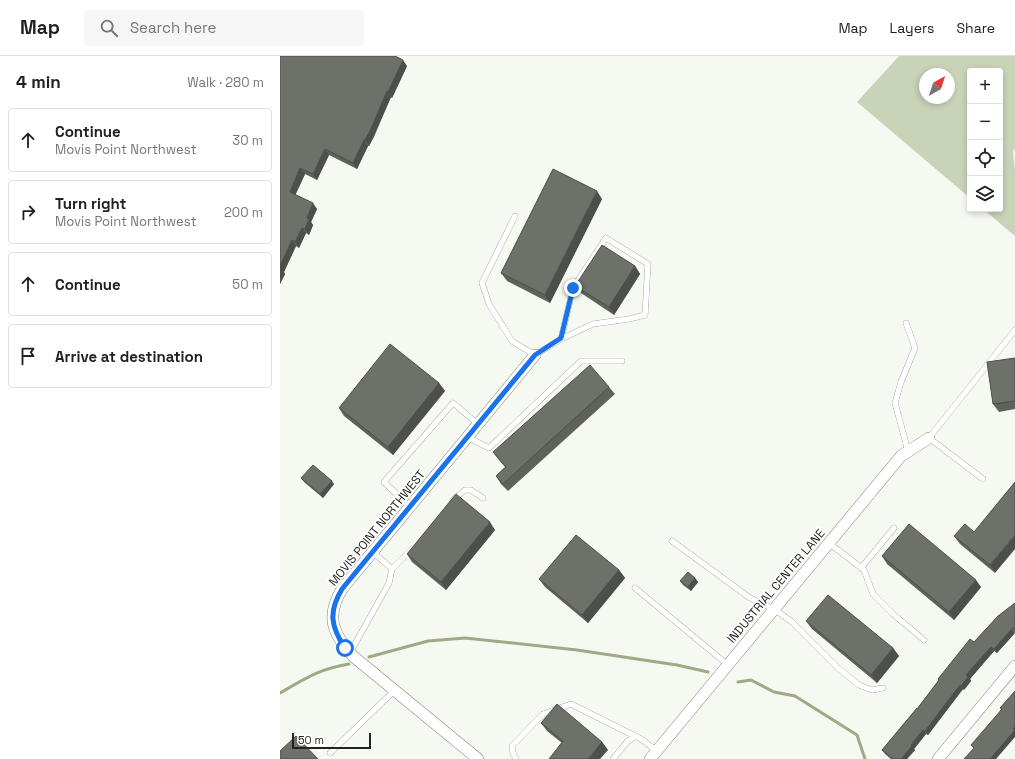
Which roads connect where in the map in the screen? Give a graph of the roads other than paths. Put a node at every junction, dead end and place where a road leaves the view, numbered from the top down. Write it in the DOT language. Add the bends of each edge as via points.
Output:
graph roads {
  1 [pos="515,216"];
  2 [pos="906,322"];
  3 [pos="1015,330"];
  4 [pos="561,338"];
  5 [pos="535,355"];
  6 [pos="622,361"];
  7 [pos="478,424"];
  8 [pos="467,437"];
  9 [pos="929,438"];
  10 [pos="908,451"];
  11 [pos="982,479"];
  12 [pos="483,498"];
  13 [pos="410,507"];
  14 [pos="447,508"];
  15 [pos="894,528"];
  16 [pos="672,541"];
  17 [pos="418,542"];
  18 [pos="829,543"];
  19 [pos="373,552"];
  20 [pos="861,568"];
  21 [pos="392,569"];
  22 [pos="635,588"];
  23 [pos="774,609"];
  24 [pos="924,640"];
  25 [pos="350,652"];
  26 [pos="728,665"];
  27 [pos="1015,666"];
  28 [pos="883,688"];
  29 [pos="395,690"];
  30 [pos="635,736"];
  31 [pos="330,753"];
  32 [pos="654,755"];
  33 [pos="474,758"];
  34 [pos="516,759"];
  35 [pos="613,759"];
  36 [pos="938,759"];
  1 -- 5 [label="lane" via="482,283 489,304 512,342"];
  2 -- 10 [label="lane" via="915,348 895,404"];
  3 -- 9 [label="lane"];
  4 -- 4 [label="lane" via="593,324 645,315 648,264 606,238 573,288"];
  4 -- 5 [label="lane"];
  5 -- 7 [label="street, MOVIS POINT NORTHWEST"];
  6 -- 8 [label="lane" via="581,362 489,448"];
  7 -- 8 [label="street, MOVIS POINT NORTHWEST"];
  7 -- 13 [label="lane" via="453,403 384,482"];
  8 -- 13 [label="street, MOVIS POINT NORTHWEST"];
  9 -- 10 [label="street, INDUSTRIAL CENTER LANE"];
  9 -- 11 [label="lane"];
  10 -- 18 [label="street, INDUSTRIAL CENTER LANE" via="901,456"];
  12 -- 14 [label="lane" via="471,490 465,490"];
  13 -- 19 [label="street, MOVIS POINT NORTHWEST"];
  15 -- 20 [label="lane"];
  16 -- 23 [label="lane" via="750,598"];
  17 -- 21 [label="lane"];
  18 -- 20 [label="lane"];
  18 -- 23 [label="street, INDUSTRIAL CENTER LANE"];
  19 -- 21 [label="lane"];
  19 -- 25 [label="street, MOVIS POINT NORTHWEST" via="342,589 333,608 332,618 338,638"];
  20 -- 24 [label="lane" via="873,594"];
  21 -- 25 [label="lane" via="389,583"];
  22 -- 26 [label="lane"];
  23 -- 26 [label="street, INDUSTRIAL CENTER LANE"];
  23 -- 28 [label="lane" via="792,622 838,668 859,685 872,690"];
  25 -- 29 [label="street, MOVIS POINT NORTHWEST"];
  26 -- 32 [label="street, INDUSTRIAL CENTER LANE"];
  27 -- 36 [label="street"];
  29 -- 31 [label="lane"];
  29 -- 33 [label="street, MOVIS POINT NORTHWEST"];
  30 -- 32 [label="lane" via="641,739"];
  30 -- 34 [label="lane" via="571,704 543,714 512,746"];
  30 -- 35 [label="lane"];
}
